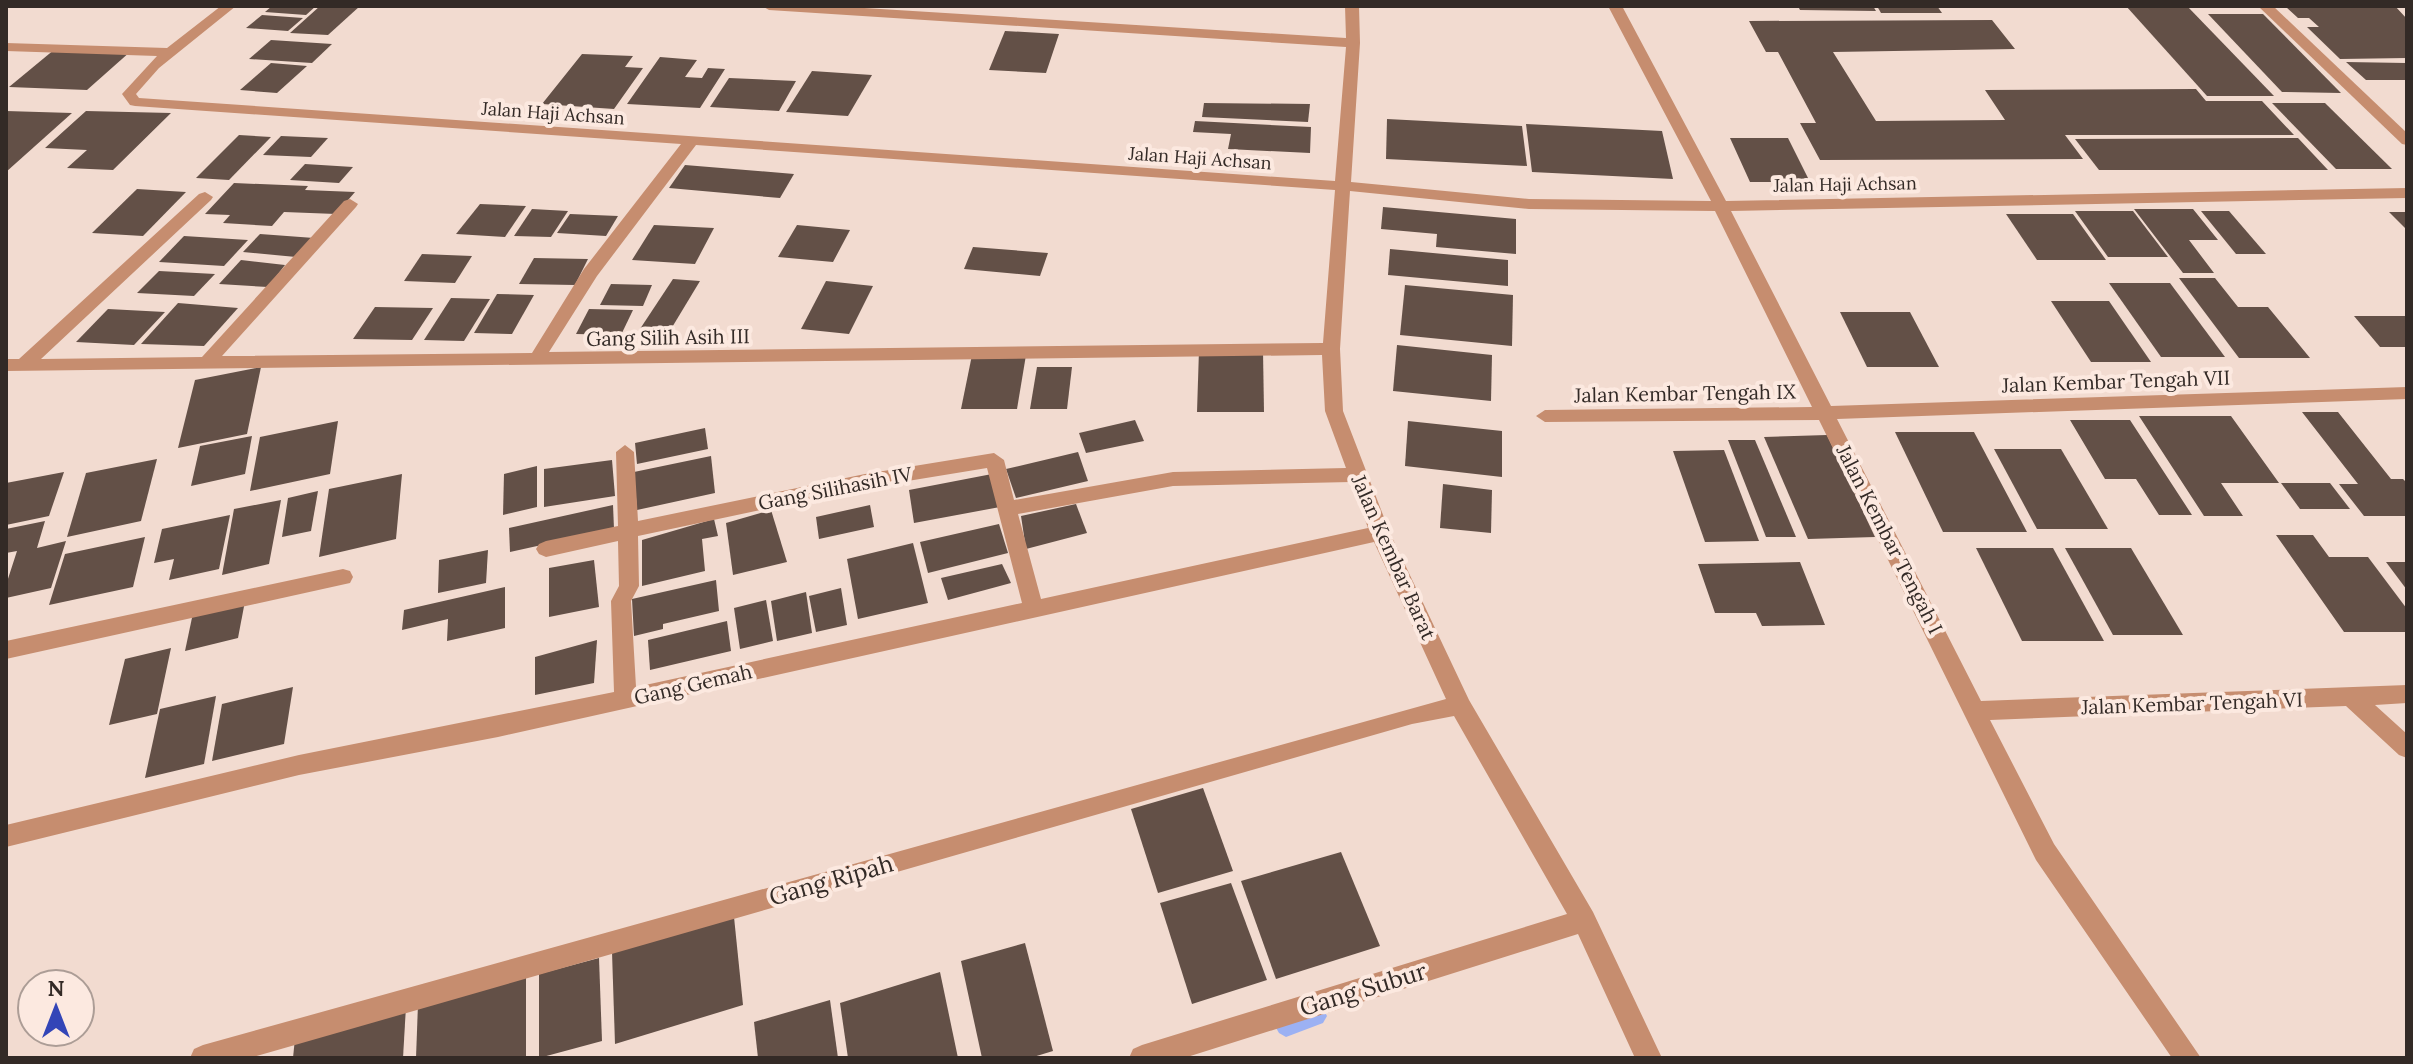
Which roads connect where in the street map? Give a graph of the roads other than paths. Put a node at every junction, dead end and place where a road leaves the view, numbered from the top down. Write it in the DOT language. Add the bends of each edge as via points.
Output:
graph roads {
  1 [pos="229,6"];
  2 [pos="769,6"];
  3 [pos="1352,6"];
  4 [pos="1615,6"];
  5 [pos="2265,6"];
  6 [pos="1353,43"];
  7 [pos="6,47"];
  8 [pos="171,52"];
  9 [pos="2407,141"];
  10 [pos="690,143"];
  11 [pos="1344,187"];
  12 [pos="2407,193"];
  13 [pos="205,197"];
  14 [pos="350,204"];
  15 [pos="1721,206"];
  16 [pos="1331,349"];
  17 [pos="536,360"];
  18 [pos="205,364"];
  19 [pos="15,365"];
  20 [pos="2407,393"];
  21 [pos="1827,413"];
  22 [pos="1545,416"];
  23 [pos="625,452"];
  24 [pos="1357,475"];
  25 [pos="1007,509"];
  26 [pos="628,531"];
  27 [pos="1380,533"];
  28 [pos="546,549"];
  29 [pos="343,577"];
  30 [pos="1033,607"];
  31 [pos="6,650"];
  32 [pos="2407,694"];
  33 [pos="2350,696"];
  34 [pos="625,699"];
  35 [pos="1460,705"];
  36 [pos="1977,711"];
  37 [pos="2407,748"];
  38 [pos="6,836"];
  39 [pos="1584,920"];
  40 [pos="203,1058"];
  41 [pos="1142,1058"];
  42 [pos="1649,1058"];
  43 [pos="2188,1058"];
  1 -- 8 [label="street, Jalan Haji Achsan"];
  2 -- 6 [label="street"];
  3 -- 6 [label="street, Jalan Kembar Barat"];
  4 -- 15 [label="street, Jalan Kembar Tengah I"];
  5 -- 9 [label="street"];
  6 -- 11 [label="street, Jalan Kembar Barat"];
  7 -- 8 [label="street"];
  8 -- 10 [label="street, Jalan Haji Achsan" via="129,94 135,102"];
  10 -- 11 [label="street, Jalan Haji Achsan"];
  10 -- 17 [label="street" via="590,273"];
  11 -- 15 [label="street, Jalan Haji Achsan" via="1529,204"];
  11 -- 16 [label="street, Jalan Kembar Barat"];
  12 -- 15 [label="street, Jalan Haji Achsan"];
  13 -- 19 [label="street"];
  14 -- 18 [label="street"];
  15 -- 21 [label="street, Jalan Kembar Tengah I"];
  16 -- 17 [label="street, Gang Silih Asih III"];
  16 -- 24 [label="street, Jalan Kembar Barat" via="1334,411"];
  17 -- 18 [label="street, Gang Silih Asih III"];
  18 -- 19 [label="street, Gang Silih Asih III"];
  20 -- 21 [label="street, Jalan Kembar Tengah VII"];
  21 -- 22 [label="street, Jalan Kembar Tengah IX"];
  21 -- 36 [label="street, Jalan Kembar Tengah I"];
  23 -- 26 [label="street"];
  24 -- 25 [label="street" via="1173,479"];
  24 -- 27 [label="street, Jalan Kembar Barat"];
  25 -- 26 [label="street, Gang Silihasih IV" via="994,460"];
  25 -- 30 [label="street, Gang Silihasih IV"];
  26 -- 28 [label="street, Gang Silihasih IV"];
  26 -- 34 [label="street" via="629,586 621,601"];
  27 -- 30 [label="street, Gang Gemah"];
  27 -- 35 [label="street, Jalan Kembar Barat"];
  29 -- 31 [label="street"];
  30 -- 34 [label="street, Gang Gemah"];
  32 -- 33 [label="street, Jalan Kembar Tengah VI"];
  33 -- 36 [label="street, Jalan Kembar Tengah VI"];
  33 -- 37 [label="street"];
  34 -- 38 [label="street, Gang Gemah" via="299,765"];
  35 -- 39 [label="street, Jalan Kembar Barat"];
  35 -- 40 [label="street, Gang Ripah"];
  36 -- 43 [label="street, Jalan Kembar Tengah I" via="2045,852"];
  39 -- 41 [label="street, Gang Subur"];
  39 -- 42 [label="street, Jalan Kembar Barat"];
}
